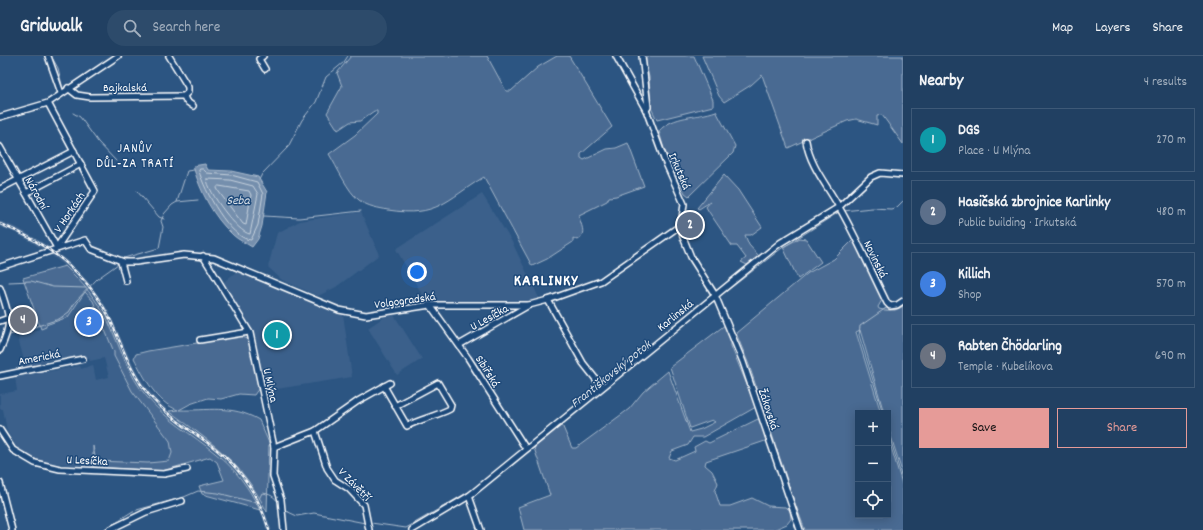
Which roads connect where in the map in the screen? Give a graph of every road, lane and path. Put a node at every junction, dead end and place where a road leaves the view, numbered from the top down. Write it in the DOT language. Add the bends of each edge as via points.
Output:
graph roads {
  1 [pos="48,56"];
  2 [pos="118,56"];
  3 [pos="169,56"];
  4 [pos="263,56"];
  5 [pos="616,56"];
  6 [pos="642,56"];
  7 [pos="265,69"];
  8 [pos="68,88"];
  9 [pos="61,93"];
  10 [pos="184,96"];
  11 [pos="48,103"];
  12 [pos="193,106"];
  13 [pos="646,110"];
  14 [pos="0,117"];
  15 [pos="806,141"];
  16 [pos="0,147"];
  17 [pos="74,151"];
  18 [pos="81,164"];
  19 [pos="903,175"];
  20 [pos="18,180"];
  21 [pos="0,189"];
  22 [pos="26,193"];
  23 [pos="840,207"];
  24 [pos="681,225"];
  25 [pos="57,248"];
  26 [pos="203,256"];
  27 [pos="119,261"];
  28 [pos="0,267"];
  29 [pos="126,281"];
  30 [pos="0,288"];
  31 [pos="715,295"];
  32 [pos="548,300"];
  33 [pos="903,301"];
  34 [pos="430,305"];
  35 [pos="529,305"];
  36 [pos="9,318"];
  37 [pos="0,322"];
  38 [pos="249,332"];
  39 [pos="200,340"];
  40 [pos="459,345"];
  41 [pos="0,350"];
  42 [pos="83,359"];
  43 [pos="0,376"];
  44 [pos="390,383"];
  45 [pos="384,386"];
  46 [pos="602,387"];
  47 [pos="395,406"];
  48 [pos="0,430"];
  49 [pos="315,430"];
  50 [pos="274,447"];
  51 [pos="526,449"];
  52 [pos="187,469"];
  53 [pos="0,483"];
  54 [pos="469,496"];
  55 [pos="182,501"];
  56 [pos="12,530"];
  57 [pos="109,530"];
  58 [pos="284,530"];
  59 [pos="369,530"];
  60 [pos="412,530"];
  61 [pos="481,530"];
  62 [pos="800,530"];
  1 -- 9 [label="street"];
  2 -- 8 [label="street"];
  3 -- 10 [label="street" via="188,87 188,92"];
  4 -- 7 [label="street" via="259,59"];
  5 -- 13 [label="street, Irkutská"];
  6 -- 13 [label="street" via="648,106"];
  8 -- 9 [label="street"];
  8 -- 10 [label="street, Bajkalská" via="77,94 90,97"];
  9 -- 11 [label="street"];
  10 -- 12 [label="street"];
  11 -- 14 [label="street"];
  11 -- 17 [label="street, V Horkách"];
  13 -- 24 [label="street, Irkutská" via="684,204"];
  15 -- 23 [label="street" via="814,167"];
  16 -- 20 [label="street, Národní"];
  17 -- 18 [label="street, V Horkách"];
  17 -- 20 [label="street"];
  18 -- 22 [label="street"];
  18 -- 25 [label="street, V Horkách" via="96,191"];
  19 -- 23 [label="street, Karlinská" via="880,173 871,177"];
  20 -- 21 [label="street"];
  20 -- 22 [label="street, Národní"];
  22 -- 25 [label="street, Národní"];
  23 -- 31 [label="street, Karlinská" via="780,243"];
  23 -- 33 [label="street, Novinská" via="887,303 890,306"];
  24 -- 31 [label="street, Irkutská" via="691,257"];
  24 -- 32 [label="street, Volgogradská" via="601,280"];
  25 -- 27 [label="street, Volgogradská" via="85,240 91,249"];
  25 -- 28 [label="street, Volgogradská"];
  26 -- 27 [label="street, Volgogradská" via="184,255 136,262"];
  26 -- 34 [label="street, Volgogradská" via="214,258 353,314 376,314"];
  26 -- 38 [label="street, U Mlýna"];
  27 -- 29 [label="street"];
  30 -- 36 [label="street"];
  31 -- 46 [label="street, Karlinská"];
  31 -- 62 [label="street, Žákovská" via="743,362"];
  32 -- 35 [label="street, Volgogradská"];
  32 -- 46 [label="street" via="583,363"];
  34 -- 35 [label="street, Volgogradská"];
  34 -- 40 [label="street, Sibiřská"];
  35 -- 40 [label="street, U Lesíčka"];
  36 -- 37 [label="street"];
  36 -- 41 [label="street" via="8,332"];
  38 -- 39 [label="street"];
  38 -- 50 [label="street, U Mlýna"];
  40 -- 51 [label="street, Sibiřská"];
  42 -- 43 [label="street, Americká"];
  44 -- 45 [label="street"];
  45 -- 47 [label="street"];
  45 -- 49 [label="street"];
  46 -- 51 [label="street, Karlinská"];
  47 -- 47 [label="street" via="437,382 450,402 450,409 440,415 421,419 408,428"];
  48 -- 52 [label="street, U Lesíčka" via="13,450 36,463 60,469 164,474"];
  49 -- 50 [label="street"];
  49 -- 59 [label="street, V Závětří" via="327,468 335,480 349,489 364,505"];
  50 -- 58 [label="street, U Mlýna" via="273,476 283,510"];
  51 -- 54 [label="street, Karlinská"];
  53 -- 56 [label="street"];
  54 -- 60 [label="street, Karlinská"];
  54 -- 61 [label="street"];
  55 -- 57 [label="street" via="146,512"];
}
